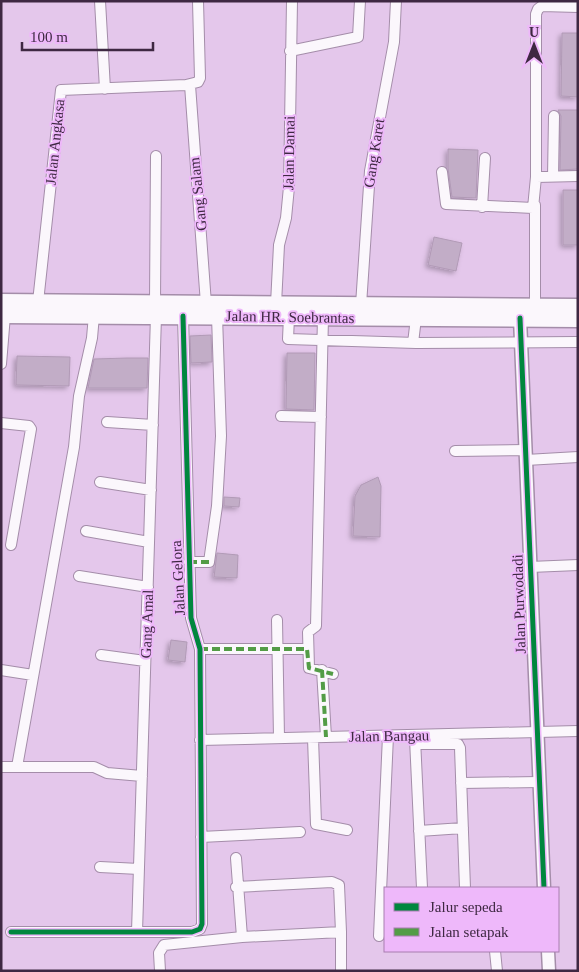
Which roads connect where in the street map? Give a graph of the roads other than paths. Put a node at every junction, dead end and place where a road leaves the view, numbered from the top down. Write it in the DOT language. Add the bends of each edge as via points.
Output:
graph roads {
  1 [pos="100,1"];
  2 [pos="198,1"];
  3 [pos="292,1"];
  4 [pos="360,1"];
  5 [pos="396,1"];
  6 [pos="578,7"];
  7 [pos="290,51"];
  8 [pos="194,84"];
  9 [pos="105,89"];
  10 [pos="554,116"];
  11 [pos="156,156"];
  12 [pos="485,158"];
  13 [pos="442,172"];
  14 [pos="553,176"];
  15 [pos="578,176"];
  16 [pos="536,177"];
  17 [pos="482,207"];
  18 [pos="532,207"];
  19 [pos="38,302"];
  20 [pos="276,304"];
  21 [pos="361,305"];
  22 [pos="535,307"];
  23 [pos="578,307"];
  24 [pos="156,309"];
  25 [pos="3,310"];
  26 [pos="212,310"];
  27 [pos="94,315"];
  28 [pos="183,316"];
  29 [pos="289,317"];
  30 [pos="323,317"];
  31 [pos="416,318"];
  32 [pos="520,318"];
  33 [pos="578,319"];
  34 [pos="323,338"];
  35 [pos="521,342"];
  36 [pos="578,342"];
  37 [pos="413,343"];
  38 [pos="1,364"];
  39 [pos="281,416"];
  40 [pos="321,417"];
  41 [pos="107,422"];
  42 [pos="1,423"];
  43 [pos="153,425"];
  44 [pos="455,451"];
  45 [pos="526,455"];
  46 [pos="578,457"];
  47 [pos="100,482"];
  48 [pos="151,490"];
  49 [pos="86,531"];
  50 [pos="149,542"];
  51 [pos="11,545"];
  52 [pos="189,562"];
  53 [pos="578,565"];
  54 [pos="530,567"];
  55 [pos="79,576"];
  56 [pos="148,587"];
  57 [pos="277,620"];
  58 [pos="277,648"];
  59 [pos="200,649"];
  60 [pos="308,649"];
  61 [pos="101,655"];
  62 [pos="145,661"];
  63 [pos="1,670"];
  64 [pos="322,670"];
  65 [pos="333,674"];
  66 [pos="33,675"];
  67 [pos="537,731"];
  68 [pos="578,731"];
  69 [pos="388,736"];
  70 [pos="279,738"];
  71 [pos="313,738"];
  72 [pos="326,738"];
  73 [pos="200,740"];
  74 [pos="415,740"];
  75 [pos="1,768"];
  76 [pos="18,768"];
  77 [pos="142,776"];
  78 [pos="539,782"];
  79 [pos="461,783"];
  80 [pos="463,828"];
  81 [pos="347,830"];
  82 [pos="419,831"];
  83 [pos="300,832"];
  84 [pos="201,837"];
  85 [pos="236,858"];
  86 [pos="100,867"];
  87 [pos="139,869"];
  88 [pos="422,887"];
  89 [pos="465,887"];
  90 [pos="544,887"];
  91 [pos="236,888"];
  92 [pos="11,932"];
  93 [pos="137,932"];
  94 [pos="341,932"];
  95 [pos="378,936"];
  96 [pos="242,937"];
  97 [pos="495,952"];
  98 [pos="548,952"];
  99 [pos="160,971"];
  100 [pos="341,971"];
  101 [pos="497,971"];
  102 [pos="549,971"];
  1 -- 9 [label="street"];
  2 -- 8 [label="street, Gang Salam" via="200,78"];
  3 -- 7 [label="street, Jalan Damai"];
  4 -- 7 [label="street" via="358,37"];
  5 -- 21 [label="street, Gang Karet" via="394,42 370,170"];
  6 -- 16 [label="street" via="542,6 536,14"];
  7 -- 20 [label="street, Jalan Damai" via="289,187 279,245"];
  8 -- 9 [label="street, Jalan Angkasa"];
  8 -- 26 [label="street, Gang Salam"];
  9 -- 19 [label="street, Jalan Angkasa" via="61,90 59,94"];
  10 -- 14 [label="street"];
  11 -- 24 [label="street, Gang Amal"];
  12 -- 17 [label="street"];
  13 -- 17 [label="street" via="446,204"];
  14 -- 15 [label="street"];
  14 -- 16 [label="street"];
  16 -- 18 [label="street"];
  17 -- 18 [label="street"];
  18 -- 22 [label="street"];
  19 -- 24 [label="main road, Jalan HR. Soebrantas"];
  19 -- 25 [label="main road, Jalan HR. Soebrantas"];
  20 -- 21 [label="main road, Jalan HR. Soebrantas"];
  20 -- 26 [label="main road, Jalan HR. Soebrantas"];
  21 -- 22 [label="main road, Jalan HR. Soebrantas"];
  22 -- 23 [label="main road, Jalan HR. Soebrantas"];
  24 -- 26 [label="main road, Jalan HR. Soebrantas"];
  24 -- 27 [label="main road, Jalan HR. Soebrantas"];
  24 -- 28 [label="main road, Jalan HR. Soebrantas"];
  24 -- 43 [label="street, Gang Amal"];
  25 -- 27 [label="main road, Jalan HR. Soebrantas"];
  25 -- 38 [label="street"];
  26 -- 28 [label="main road, Jalan HR. Soebrantas"];
  26 -- 29 [label="main road, Jalan HR. Soebrantas"];
  26 -- 52 [label="street, Gang Salam" via="221,436 217,506 209,562"];
  27 -- 66 [label="street"];
  28 -- 52 [label="street, Jalan Gelora"];
  29 -- 30 [label="main road, Jalan HR. Soebrantas"];
  29 -- 34 [label="street" via="288,338"];
  30 -- 31 [label="main road, Jalan HR. Soebrantas"];
  30 -- 34 [label="street"];
  31 -- 32 [label="main road, Jalan HR. Soebrantas"];
  31 -- 37 [label="street"];
  32 -- 33 [label="main road, Jalan HR. Soebrantas"];
  32 -- 35 [label="street, Jalan Purwodadi"];
  34 -- 37 [label="street"];
  34 -- 40 [label="street"];
  35 -- 36 [label="street"];
  35 -- 37 [label="street"];
  35 -- 45 [label="street, Jalan Purwodadi"];
  39 -- 40 [label="street"];
  40 -- 60 [label="street" via="316,626 308,632"];
  41 -- 43 [label="street"];
  42 -- 51 [label="street" via="29,426 31,429"];
  43 -- 48 [label="street, Gang Amal"];
  44 -- 45 [label="street"];
  45 -- 46 [label="street"];
  45 -- 54 [label="street, Jalan Purwodadi"];
  47 -- 48 [label="street"];
  48 -- 50 [label="street, Gang Amal"];
  49 -- 50 [label="street"];
  50 -- 56 [label="street, Gang Amal"];
  52 -- 59 [label="street, Jalan Gelora" via="191,618"];
  53 -- 54 [label="street"];
  54 -- 67 [label="street, Jalan Purwodadi"];
  55 -- 56 [label="street"];
  56 -- 62 [label="street, Gang Amal"];
  57 -- 58 [label="street"];
  58 -- 59 [label="street"];
  58 -- 60 [label="street"];
  58 -- 70 [label="street"];
  59 -- 73 [label="street, Jalan Gelora"];
  60 -- 64 [label="street" via="309,668"];
  61 -- 62 [label="street"];
  62 -- 77 [label="street, Gang Amal"];
  63 -- 66 [label="street"];
  64 -- 65 [label="street"];
  64 -- 72 [label="street"];
  66 -- 76 [label="street"];
  67 -- 68 [label="street, Jalan Bangau"];
  67 -- 74 [label="street, Jalan Bangau"];
  67 -- 78 [label="street, Jalan Purwodadi"];
  69 -- 72 [label="street, Jalan Bangau"];
  69 -- 74 [label="street, Jalan Bangau"];
  69 -- 95 [label="street"];
  70 -- 71 [label="street, Jalan Bangau"];
  70 -- 73 [label="street, Jalan Bangau"];
  71 -- 72 [label="street, Jalan Bangau"];
  71 -- 81 [label="street" via="316,824"];
  73 -- 84 [label="street, Jalan Gelora"];
  74 -- 79 [label="street" via="458,744"];
  74 -- 82 [label="street"];
  75 -- 76 [label="street"];
  76 -- 77 [label="street" via="94,767 107,773"];
  77 -- 87 [label="street, Gang Amal"];
  78 -- 79 [label="street"];
  78 -- 90 [label="street, Jalan Purwodadi"];
  79 -- 80 [label="street"];
  80 -- 82 [label="street"];
  80 -- 89 [label="street"];
  82 -- 88 [label="street"];
  83 -- 84 [label="street"];
  84 -- 93 [label="street, Jalan Gelora" via="200,929 192,932"];
  85 -- 91 [label="street"];
  86 -- 87 [label="street"];
  87 -- 93 [label="street, Gang Amal"];
  91 -- 94 [label="street" via="332,882 339,885"];
  91 -- 96 [label="street"];
  92 -- 93 [label="street"];
  94 -- 96 [label="street"];
  94 -- 100 [label="street"];
  96 -- 99 [label="street" via="164,945 159,953"];
  97 -- 101 [label="street"];
  98 -- 102 [label="street"];
}
